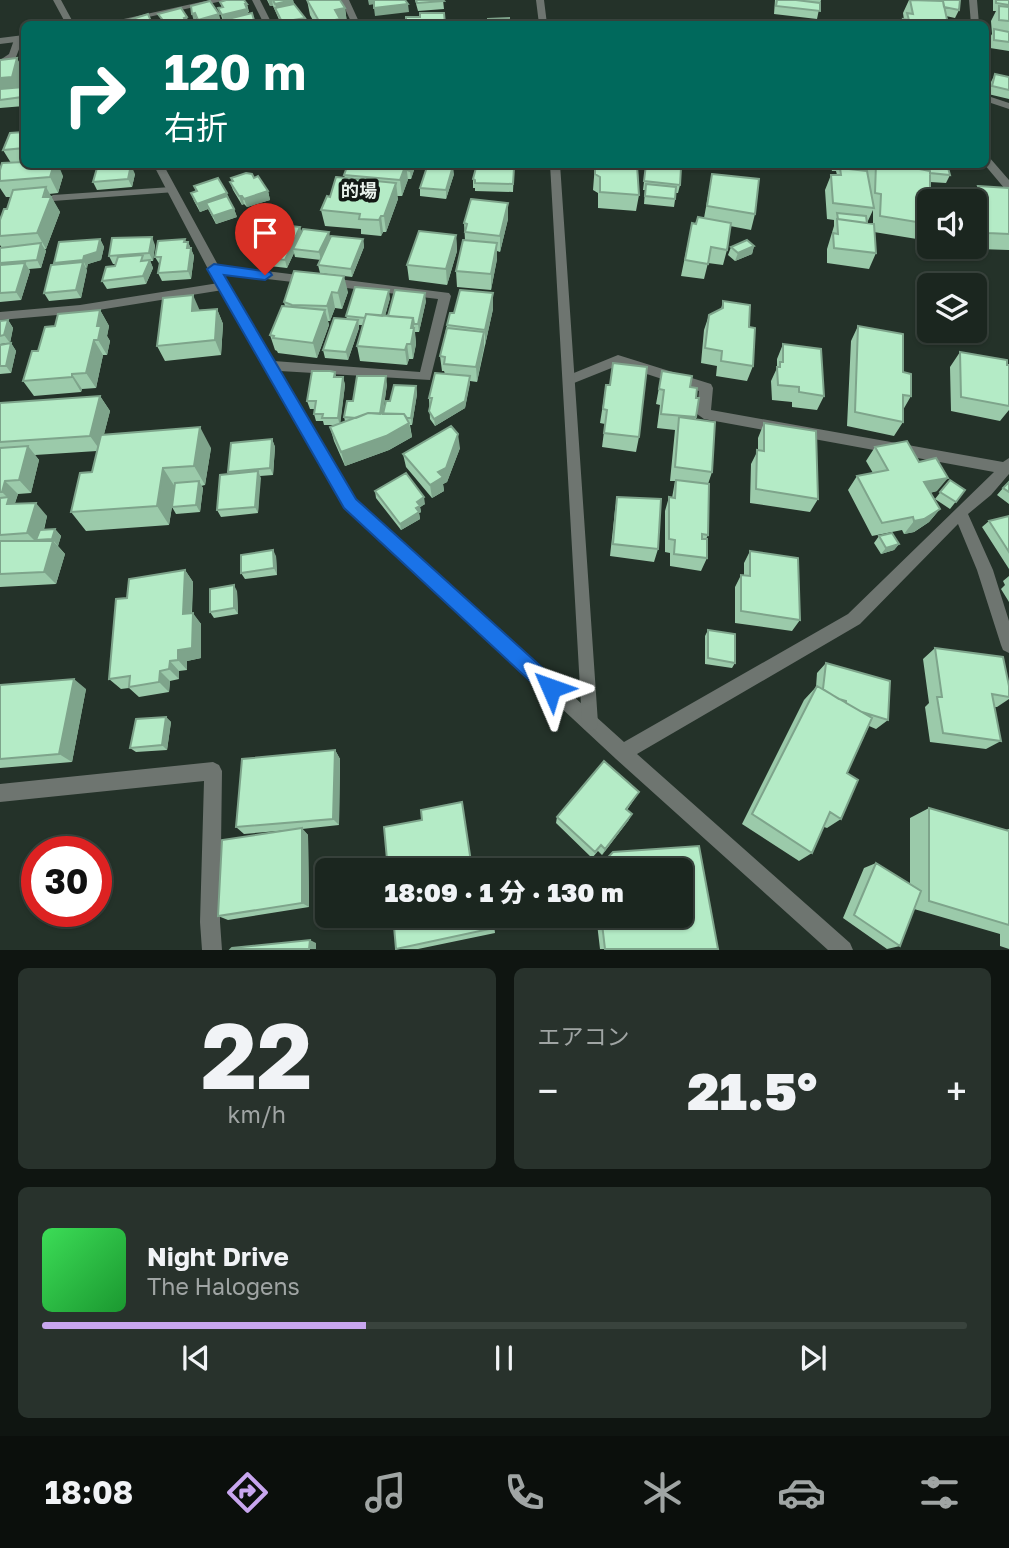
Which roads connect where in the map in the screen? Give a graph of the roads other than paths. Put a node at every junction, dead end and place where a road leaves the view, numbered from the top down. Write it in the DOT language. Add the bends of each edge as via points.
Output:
graph roads {
  1 [pos="57,0"];
  2 [pos="223,0"];
  3 [pos="256,0"];
  4 [pos="345,0"];
  5 [pos="540,0"];
  6 [pos="973,0"];
  7 [pos="68,21"];
  8 [pos="120,21"];
  9 [pos="266,21"];
  10 [pos="355,21"];
  11 [pos="543,21"];
  12 [pos="975,21"];
  13 [pos="21,38"];
  14 [pos="0,41"];
  15 [pos="0,64"];
  16 [pos="989,99"];
  17 [pos="1009,106"];
  18 [pos="989,164"];
  19 [pos="160,168"];
  20 [pos="555,168"];
  21 [pos="1009,187"];
  22 [pos="171,190"];
  23 [pos="53,198"];
  24 [pos="214,269"];
  25 [pos="225,286"];
  26 [pos="0,316"];
  27 [pos="270,365"];
  28 [pos="569,380"];
  29 [pos="1007,466"];
  30 [pos="960,512"];
  31 [pos="1009,645"];
  32 [pos="590,723"];
  33 [pos="622,753"];
  34 [pos="0,793"];
  35 [pos="212,950"];
  36 [pos="843,950"];
  1 -- 7 [label="street"];
  2 -- 8 [label="street"];
  3 -- 9 [label="street"];
  4 -- 10 [label="street"];
  5 -- 11 [label="street"];
  6 -- 12 [label="street"];
  13 -- 14 [label="street"];
  13 -- 15 [label="street" via="13,55"];
  16 -- 17 [label="street"];
  18 -- 21 [label="street"];
  19 -- 22 [label="street"];
  20 -- 28 [label="street"];
  22 -- 23 [label="street"];
  22 -- 24 [label="street"];
  24 -- 25 [label="street"];
  24 -- 27 [label="street" via="445,296 425,377"];
  25 -- 26 [label="street" via="80,309"];
  25 -- 27 [label="street"];
  27 -- 32 [label="street" via="350,503"];
  28 -- 29 [label="street" via="618,360 706,388 704,414"];
  28 -- 32 [label="street"];
  29 -- 30 [label="street"];
  30 -- 31 [label="street"];
  30 -- 33 [label="street" via="854,620"];
  32 -- 33 [label="street"];
  33 -- 36 [label="street"];
  34 -- 35 [label="street" via="213,771"];
}
